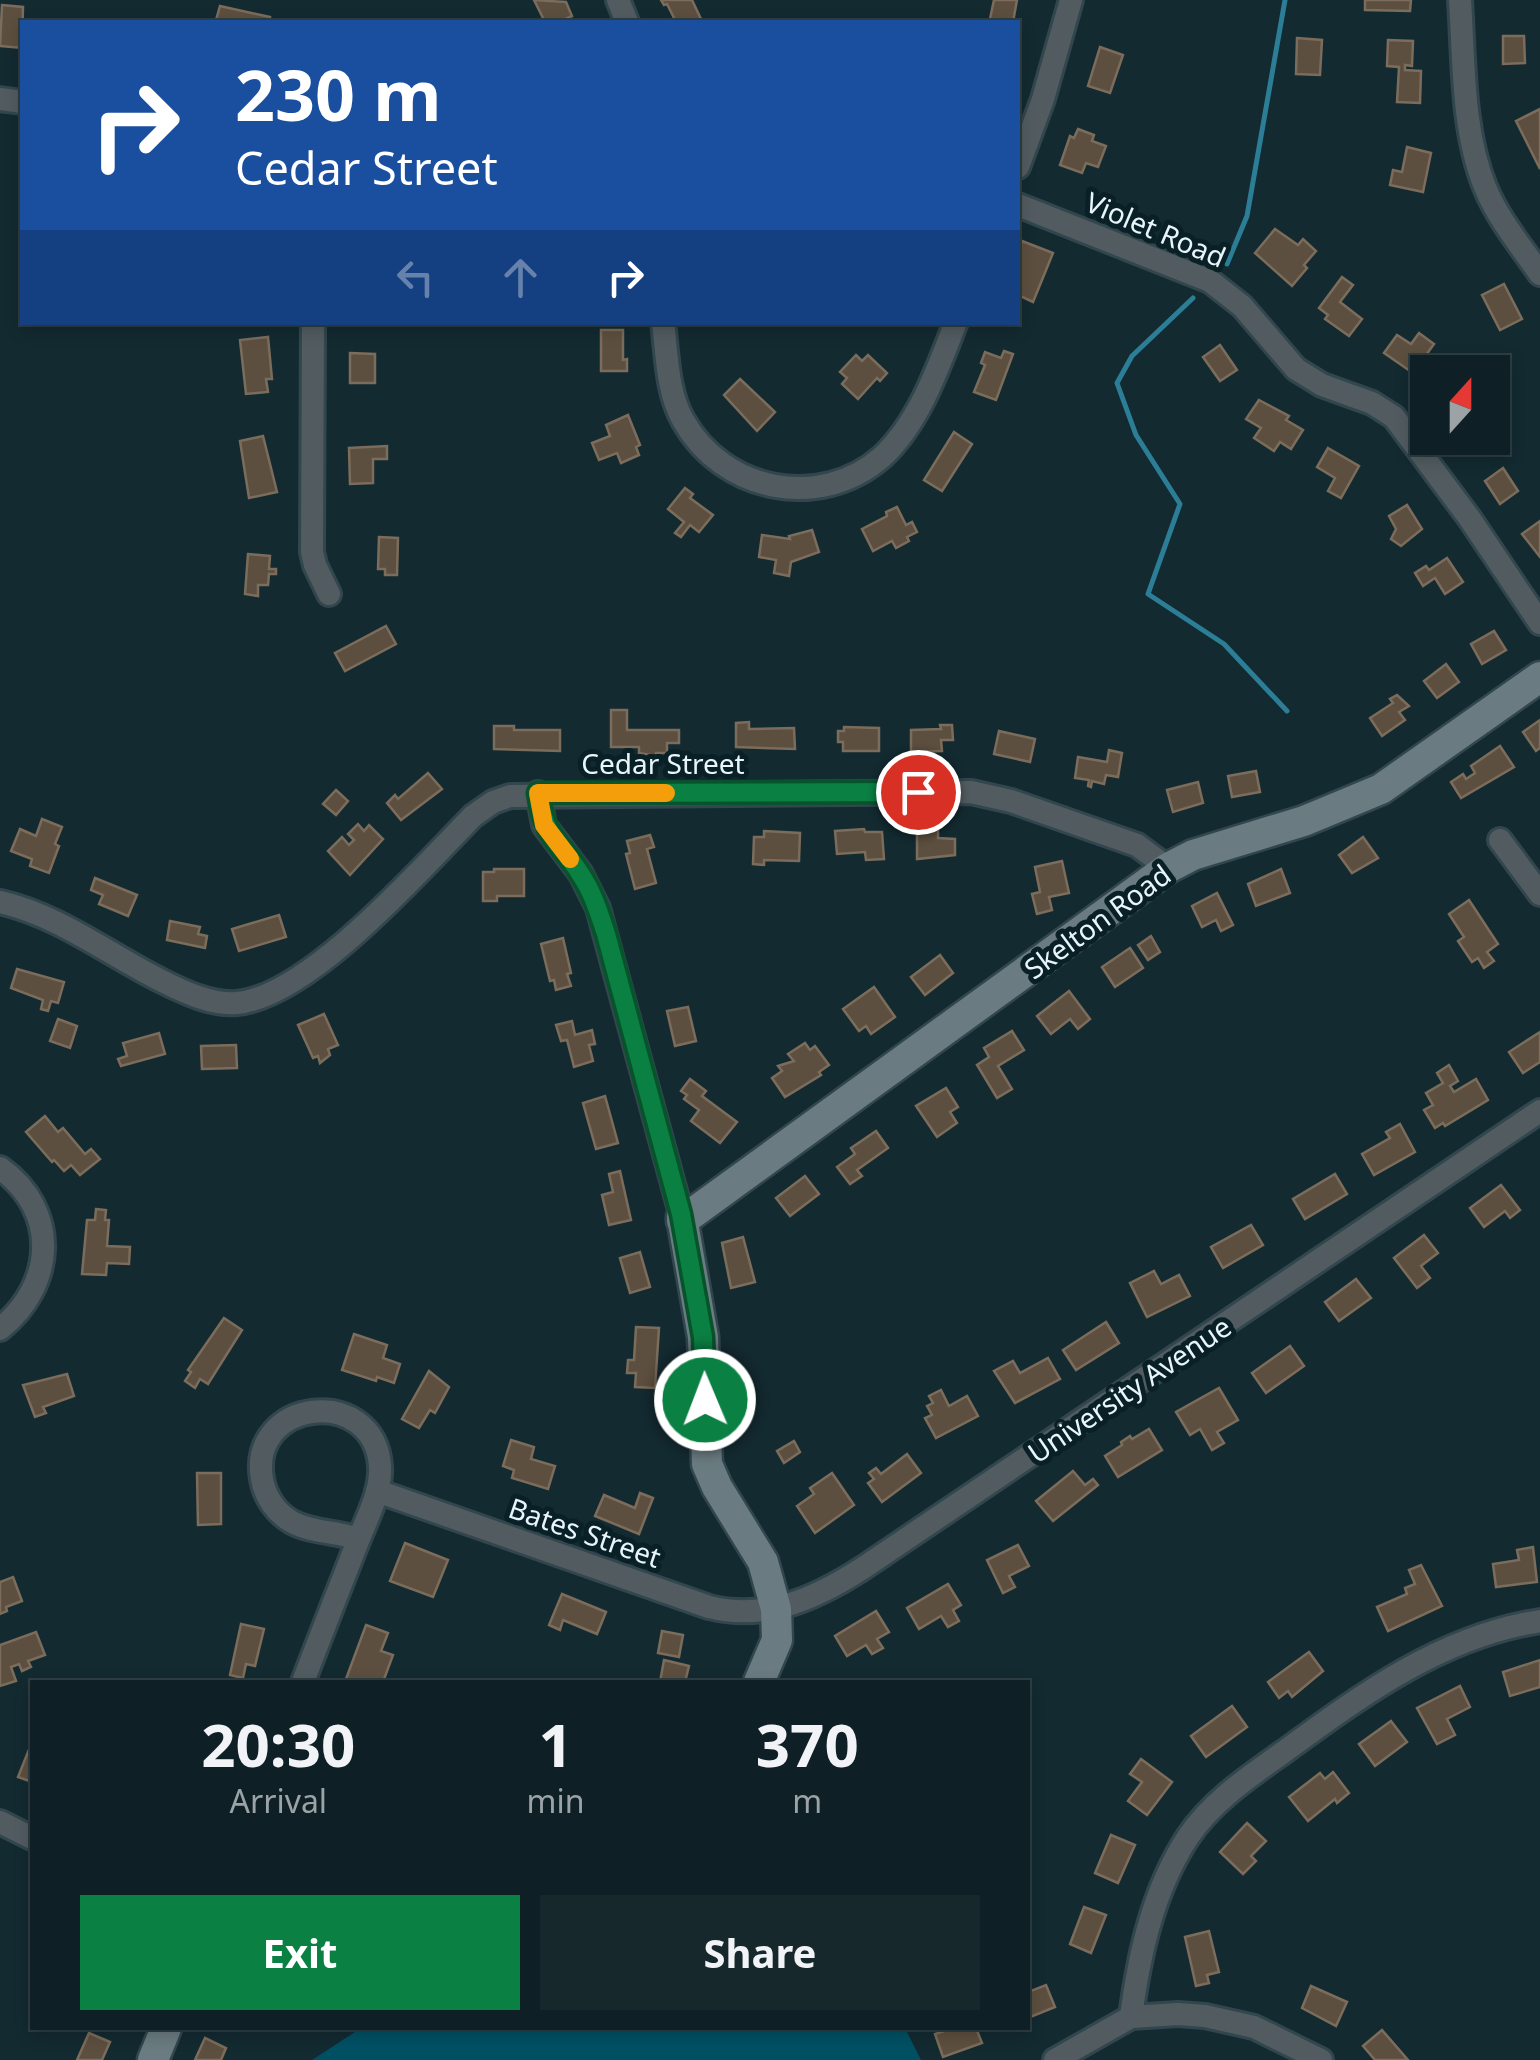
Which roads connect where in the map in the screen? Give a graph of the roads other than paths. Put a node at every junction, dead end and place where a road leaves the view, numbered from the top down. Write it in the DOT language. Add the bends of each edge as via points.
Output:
graph roads {
  1 [pos="1070,0"];
  2 [pos="1460,0"];
  3 [pos="1020,161"];
  4 [pos="1020,206"];
  5 [pos="1540,274"];
  6 [pos="313,325"];
  7 [pos="663,325"];
  8 [pos="955,325"];
  9 [pos="329,594"];
  10 [pos="1540,623"];
  11 [pos="1540,677"];
  12 [pos="538,793"];
  13 [pos="1500,840"];
  14 [pos="1168,868"];
  15 [pos="1540,894"];
  16 [pos="0,902"];
  17 [pos="1540,1112"];
  18 [pos="0,1168"];
  19 [pos="682,1219"];
  20 [pos="0,1329"];
  21 [pos="377,1491"];
  22 [pos="358,1540"];
  23 [pos="776,1609"];
  24 [pos="1540,1621"];
  25 [pos="304,1680"];
  26 [pos="759,1680"];
  27 [pos="0,1822"];
  28 [pos="30,1837"];
  29 [pos="1132,2018"];
  30 [pos="165,2030"];
  31 [pos="153,2060"];
  32 [pos="1054,2060"];
  33 [pos="1321,2060"];
  1 -- 3 [label="street"];
  2 -- 5 [label="street" via="1478,168 1492,202"];
  4 -- 10 [label="street, Violet Road" via="1210,281 1242,306 1296,369 1394,417"];
  6 -- 9 [label="street" via="313,556"];
  7 -- 8 [label="street" via="676,401 699,443 742,476 798,489 845,480 884,454 920,405"];
  11 -- 14 [label="street, Skelton Road" via="1381,790"];
  12 -- 14 [label="street, Cedar Street" via="971,792 1132,843"];
  12 -- 16 [label="street, Cedar Street" via="500,798 483,808 323,960 256,1000 195,996 60,923"];
  12 -- 19 [label="street" via="544,825 598,908"];
  13 -- 15 [label="street"];
  14 -- 19 [label="street, Skelton Road"];
  17 -- 23 [label="street, University Avenue" via="863,1568"];
  18 -- 20 [label="street" via="29,1196 44,1252 37,1285"];
  19 -- 23 [label="street" via="703,1337 706,1464 759,1553"];
  21 -- 22 [label="street"];
  21 -- 22 [label="street" via="378,1452 362,1426 345,1415 296,1415 268,1442 261,1472 276,1509 300,1526"];
  21 -- 23 [label="street, Bates Street" via="710,1607 750,1614"];
  22 -- 25 [label="street"];
  23 -- 26 [label="street" via="777,1640"];
  24 -- 29 [label="street" via="1473,1637 1377,1686 1213,1808 1167,1875 1144,1942"];
  27 -- 28 [label="street"];
  29 -- 32 [label="street"];
  29 -- 33 [label="street" via="1232,2020"];
  30 -- 31 [label="street"];
}
